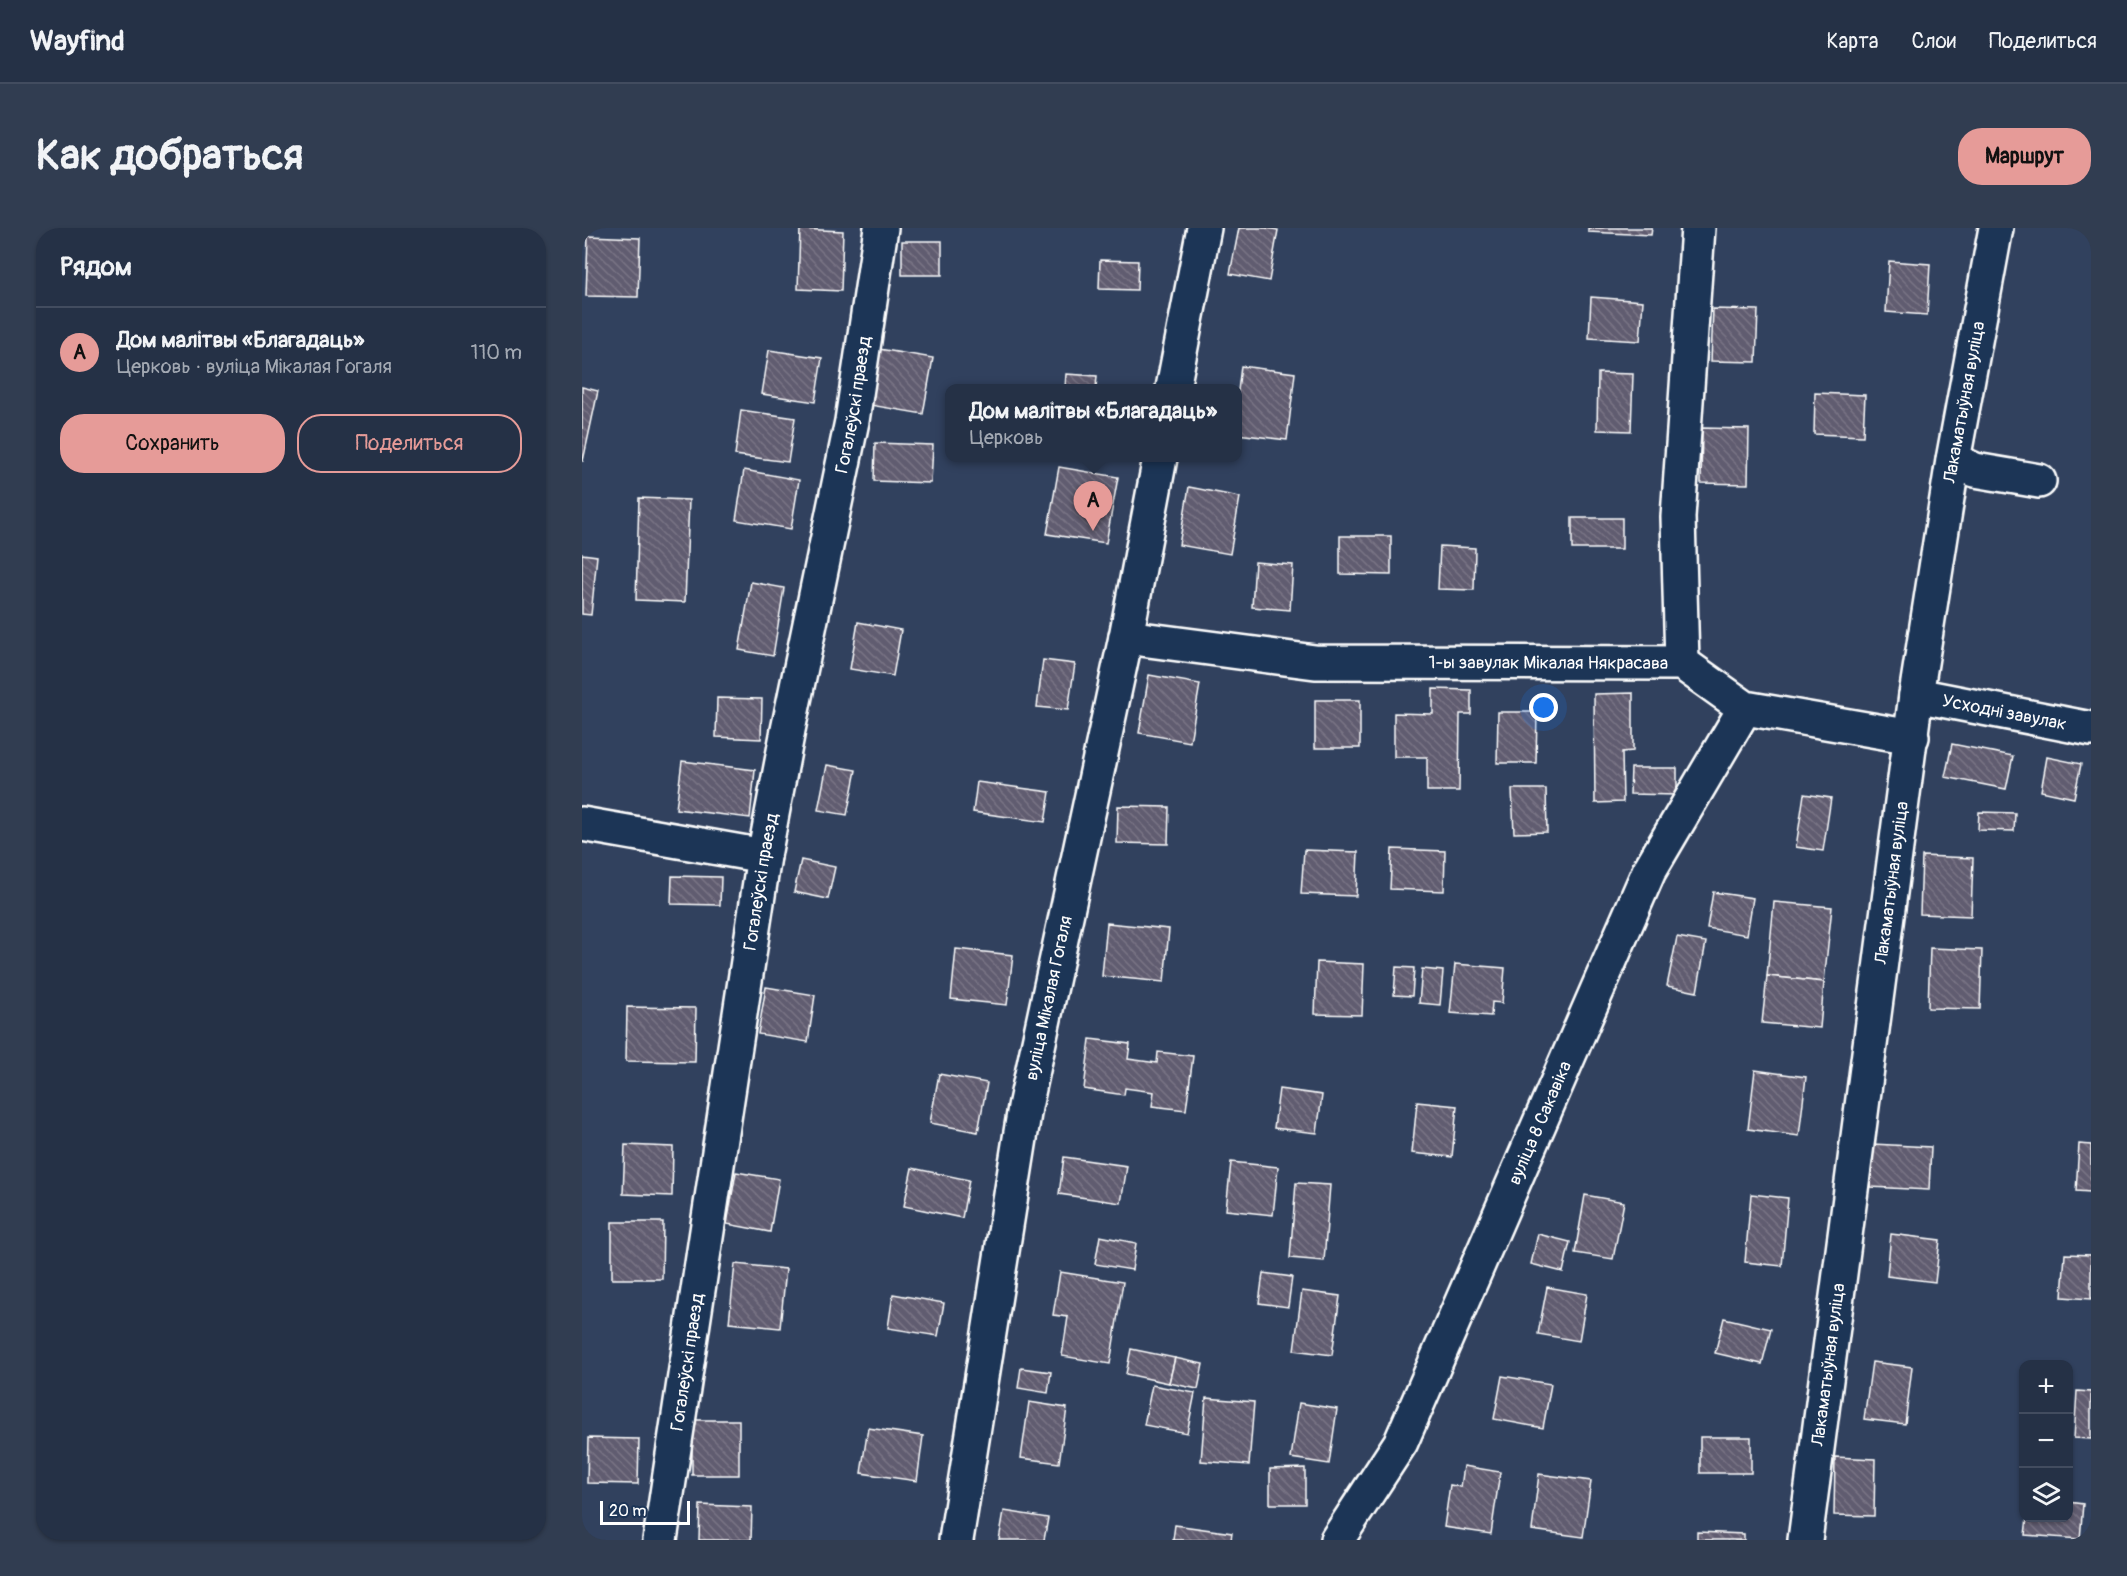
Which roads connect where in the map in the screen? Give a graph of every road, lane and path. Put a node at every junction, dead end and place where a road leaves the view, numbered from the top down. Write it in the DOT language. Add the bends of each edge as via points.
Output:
graph roads {
  1 [pos="881,228"];
  2 [pos="1204,228"];
  3 [pos="1698,228"];
  4 [pos="1996,228"];
  5 [pos="1174,384"];
  6 [pos="1953,460"];
  7 [pos="1159,462"];
  8 [pos="2039,481"];
  9 [pos="1126,637"];
  10 [pos="1682,663"];
  11 [pos="1916,694"];
  12 [pos="1745,708"];
  13 [pos="2091,729"];
  14 [pos="1912,737"];
  15 [pos="582,825"];
  16 [pos="764,856"];
  17 [pos="660,1540"];
  18 [pos="956,1540"];
  19 [pos="1337,1540"];
  20 [pos="1805,1540"];
  1 -- 16 [label="street, Гогалеўскі праезд" via="852,422"];
  2 -- 5 [label="street"];
  3 -- 10 [label="street, 1-ы завулак Мікалая Някрасава" via="1678,517"];
  4 -- 6 [label="street, Лакаматыўная вуліца"];
  6 -- 8 [label="street" via="1975,470"];
  6 -- 11 [label="street, Лакаматыўная вуліца"];
  7 -- 9 [label="street, вуліца Мікалая Гогаля"];
  9 -- 10 [label="street, 1-ы завулак Мікалая Някрасава" via="1315,662"];
  9 -- 18 [label="street, вуліца Мікалая Гогаля" via="1025,1107"];
  10 -- 12 [label="street"];
  11 -- 13 [label="street, Усходні завулак"];
  11 -- 14 [label="street, Лакаматыўная вуліца"];
  12 -- 14 [label="street"];
  12 -- 19 [label="street, вуліца 8 Сакавіка" via="1649,871 1401,1442"];
  14 -- 20 [label="street, Лакаматыўная вуліца"];
  15 -- 16 [label="street"];
  16 -- 17 [label="street, Гогалеўскі праезд"];
}
